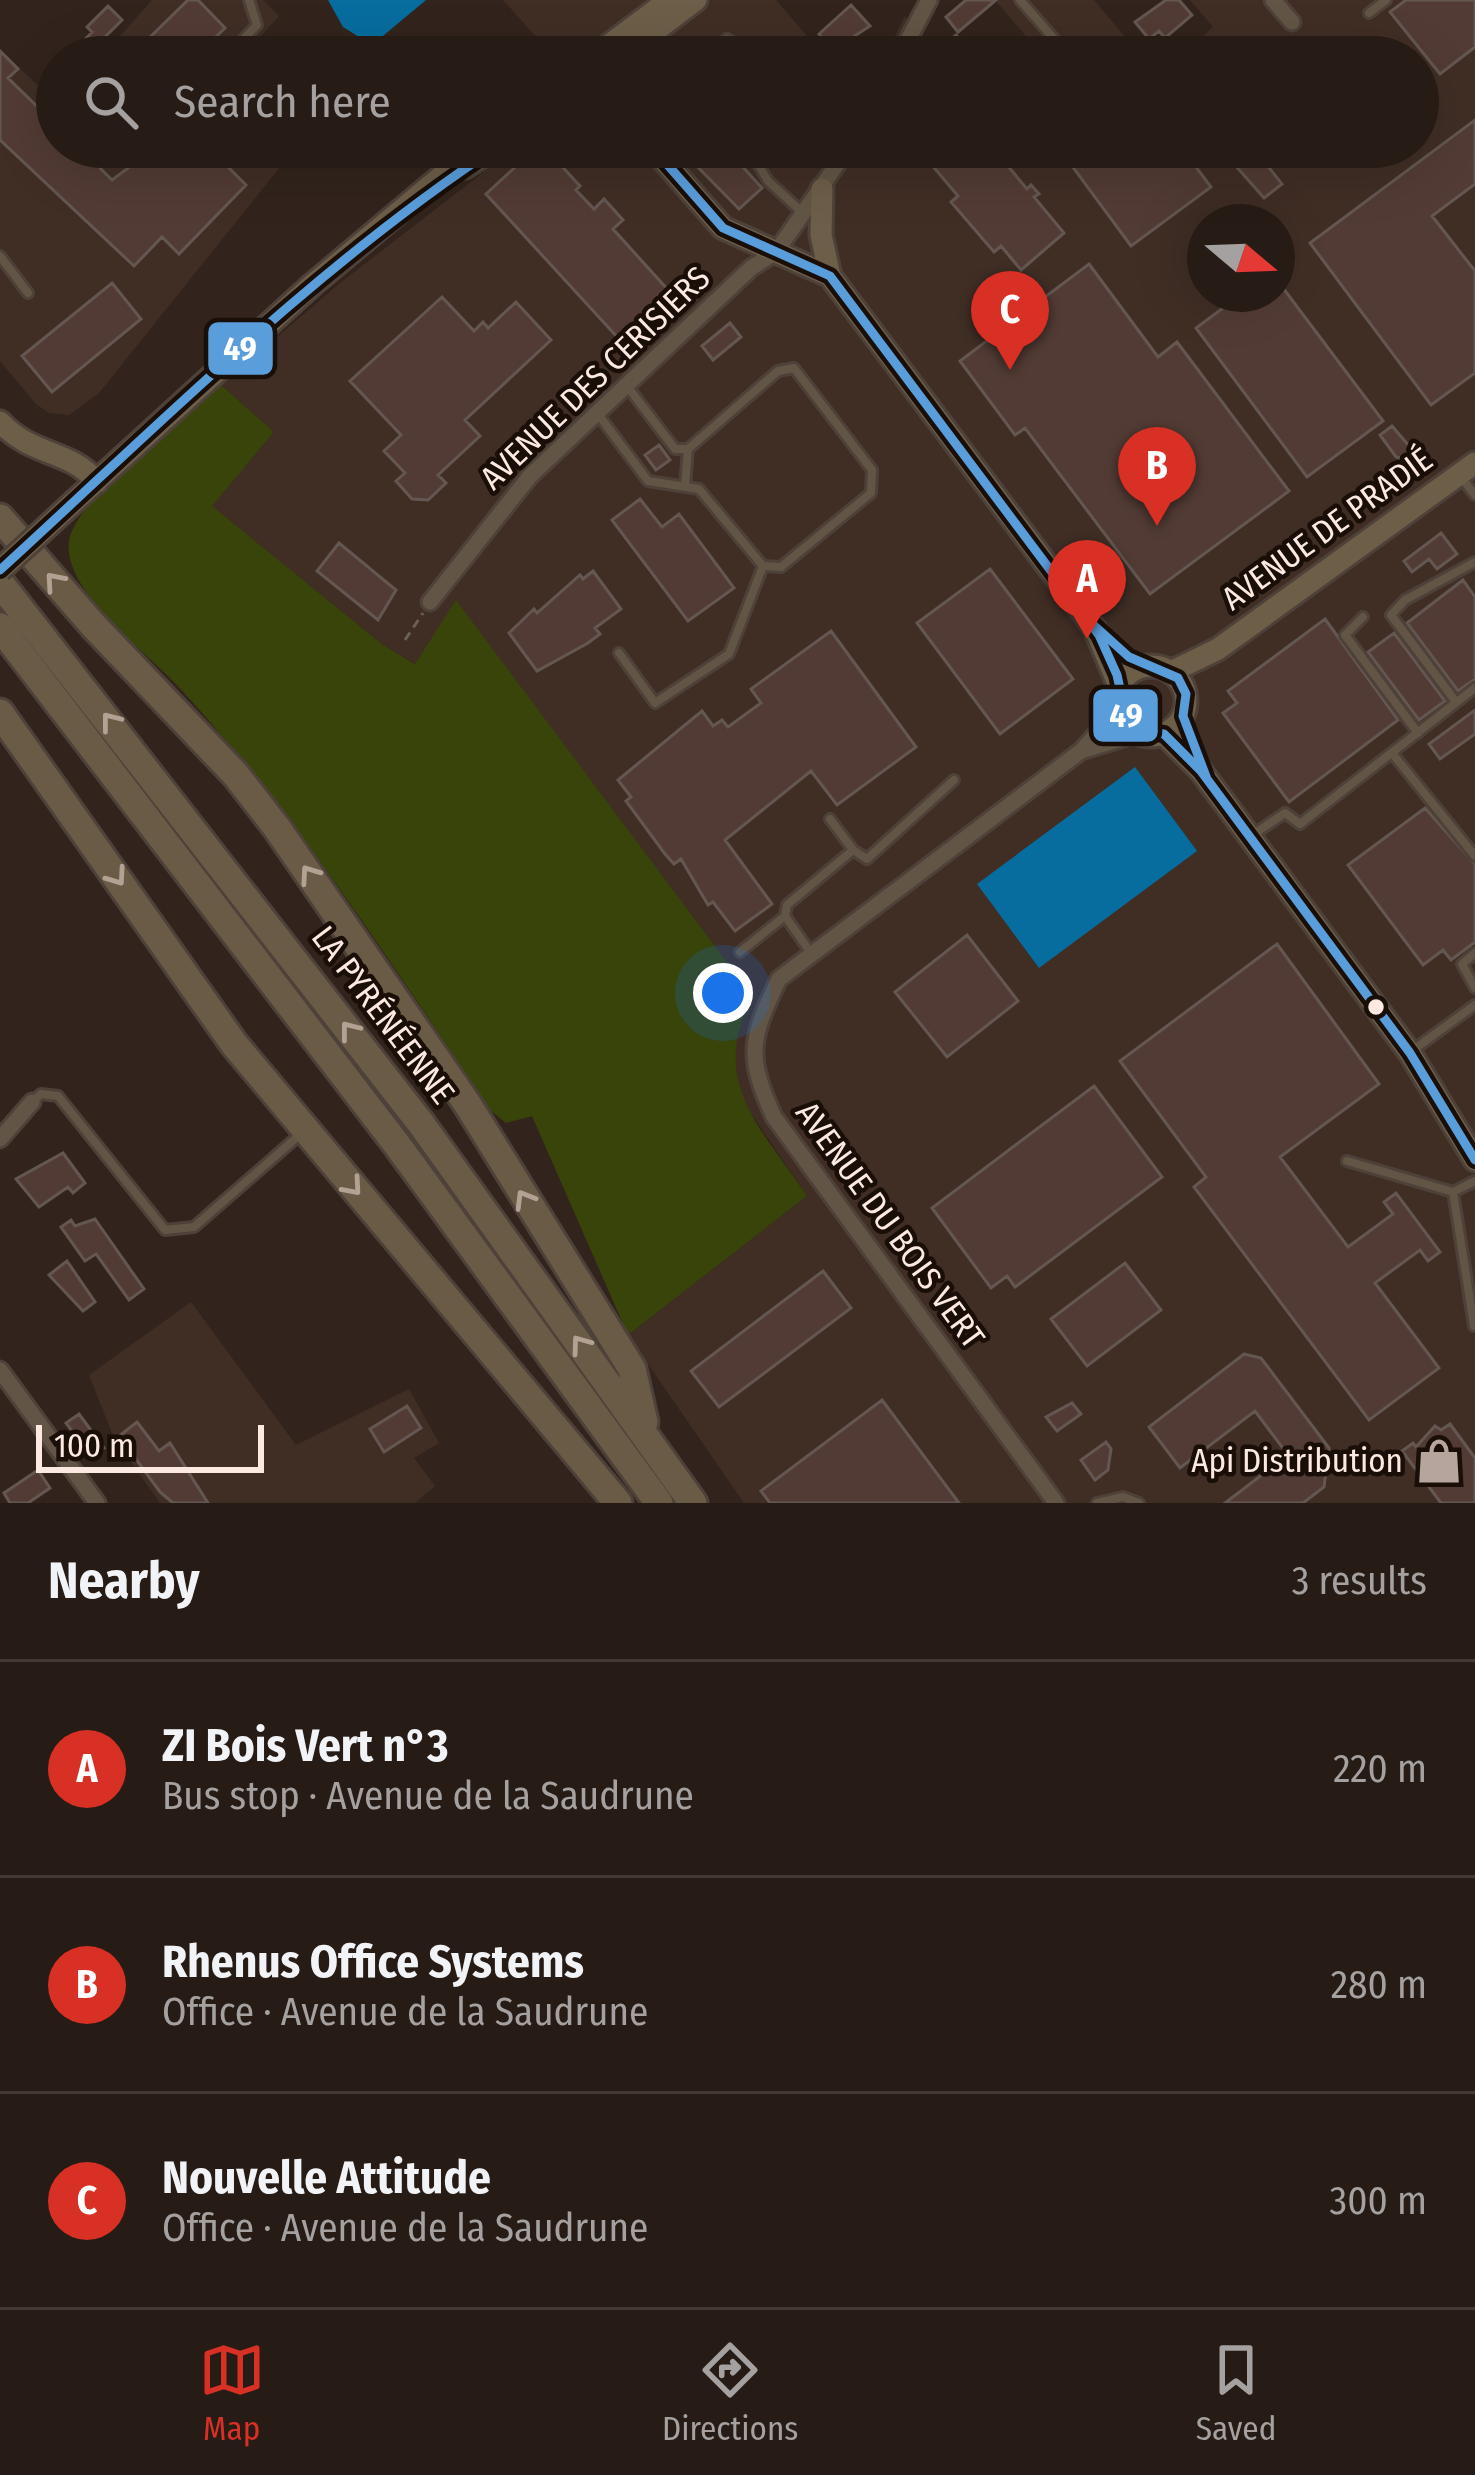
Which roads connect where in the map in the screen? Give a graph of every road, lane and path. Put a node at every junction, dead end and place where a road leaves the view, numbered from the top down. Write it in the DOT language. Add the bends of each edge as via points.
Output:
graph roads {
  1 [pos="248,0"];
  2 [pos="669,0"];
  3 [pos="697,0"];
  4 [pos="929,0"];
  5 [pos="1020,0"];
  6 [pos="1274,0"];
  7 [pos="1386,0"];
  8 [pos="1369,13"];
  9 [pos="1292,22"];
  10 [pos="246,36"];
  11 [pos="621,36"];
  12 [pos="649,36"];
  13 [pos="910,36"];
  14 [pos="1052,36"];
  15 [pos="455,168"];
  16 [pos="462,168"];
  17 [pos="671,168"];
  18 [pos="760,168"];
  19 [pos="836,168"];
  20 [pos="444,179"];
  21 [pos="822,189"];
  22 [pos="804,214"];
  23 [pos="776,252"];
  24 [pos="0,256"];
  25 [pos="830,276"];
  26 [pos="28,293"];
  27 [pos="626,385"];
  28 [pos="597,413"];
  29 [pos="0,422"];
  30 [pos="688,449"];
  31 [pos="1467,469"];
  32 [pos="98,482"];
  33 [pos="685,486"];
  34 [pos="1475,495"];
  35 [pos="0,518"];
  36 [pos="1475,562"];
  37 [pos="763,566"];
  38 [pos="0,571"];
  39 [pos="0,583"];
  40 [pos="430,602"];
  41 [pos="1363,617"];
  42 [pos="0,627"];
  43 [pos="1099,635"];
  44 [pos="405,640"];
  45 [pos="1218,649"];
  46 [pos="619,653"];
  47 [pos="1147,666"];
  48 [pos="1171,671"];
  49 [pos="1119,686"];
  50 [pos="1475,688"];
  51 [pos="1456,703"];
  52 [pos="1185,705"];
  53 [pos="1117,711"];
  54 [pos="0,713"];
  55 [pos="1418,733"];
  56 [pos="1137,734"];
  57 [pos="1164,734"];
  58 [pos="1081,751"];
  59 [pos="1392,753"];
  60 [pos="1201,771"];
  61 [pos="954,780"];
  62 [pos="830,819"];
  63 [pos="1250,837"];
  64 [pos="853,850"];
  65 [pos="1475,856"];
  66 [pos="785,916"];
  67 [pos="740,952"];
  68 [pos="1475,953"];
  69 [pos="812,954"];
  70 [pos="1475,988"];
  71 [pos="1475,1005"];
  72 [pos="1410,1053"];
  73 [pos="32,1102"];
  74 [pos="304,1130"];
  75 [pos="0,1139"];
  76 [pos="1475,1160"];
  77 [pos="1347,1161"];
  78 [pos="1475,1181"];
  79 [pos="1453,1192"];
  80 [pos="1474,1326"];
  81 [pos="0,1370"];
  82 [pos="648,1439"];
  83 [pos="97,1503"];
  84 [pos="619,1503"];
  85 [pos="659,1503"];
  86 [pos="693,1503"];
  87 [pos="1055,1503"];
  88 [pos="1097,1503"];
  89 [pos="1138,1503"];
  1 -- 10 [label="lane" via="257,25"];
  2 -- 11 [label="street"];
  3 -- 12 [label="street"];
  4 -- 13 [label="street"];
  5 -- 14 [label="lane"];
  6 -- 9 [label="street"];
  7 -- 8 [label="lane"];
  15 -- 20 [label="street"];
  16 -- 20 [label="street"];
  17 -- 23 [label="street" via="724,228"];
  18 -- 22 [label="lane"];
  19 -- 21 [label="street, AVENUE DES CERISIERS"];
  20 -- 32 [label="street" via="312,285"];
  21 -- 22 [label="street, AVENUE DES CERISIERS"];
  21 -- 25 [label="street" via="820,235"];
  22 -- 23 [label="street, AVENUE DES CERISIERS"];
  23 -- 25 [label="street"];
  23 -- 27 [label="street, AVENUE DES CERISIERS"];
  24 -- 26 [label="lane"];
  25 -- 43 [label="street"];
  27 -- 28 [label="street, AVENUE DES CERISIERS"];
  27 -- 30 [label="lane" via="675,449"];
  28 -- 33 [label="lane" via="648,481"];
  28 -- 40 [label="street, AVENUE DES CERISIERS" via="530,476"];
  29 -- 32 [label="street" via="23,446 68,459"];
  30 -- 33 [label="lane"];
  30 -- 37 [label="lane" via="778,371 794,368 872,470 872,494 781,567"];
  31 -- 34 [label="lane"];
  31 -- 45 [label="street, AVENUE DE PRADIÉ"];
  32 -- 38 [label="street, bridge"];
  33 -- 37 [label="lane" via="699,489"];
  82 -- 35 [label="highway, one-way" via="632,1369 468,1105 277,828"];
  36 -- 51 [label="lane" via="1391,615"];
  37 -- 46 [label="lane" via="729,654 655,703"];
  82 -- 39 [label="highway, LA PYRÉNÉENNE, one-way" via="422,1125"];
  40 -- 44 [label="path"];
  41 -- 55 [label="lane" via="1345,635"];
  42 -- 85 [label="highway, LA PYRÉNÉENNE"];
  43 -- 47 [label="street"];
  43 -- 49 [label="street"];
  45 -- 48 [label="street, AVENUE DE PRADIÉ"];
  45 -- 52 [label="street, AVENUE DE PRADIÉ"];
  47 -- 48 [label="street"];
  47 -- 49 [label="street"];
  48 -- 52 [label="street"];
  49 -- 53 [label="street"];
  50 -- 51 [label="lane"];
  51 -- 55 [label="lane"];
  52 -- 57 [label="street"];
  52 -- 60 [label="street"];
  53 -- 56 [label="street"];
  53 -- 58 [label="street, AVENUE DU BOIS VERT"];
  54 -- 74 [label="highway, one-way"];
  55 -- 59 [label="lane"];
  56 -- 57 [label="street"];
  56 -- 58 [label="street, AVENUE DU BOIS VERT"];
  57 -- 60 [label="street"];
  58 -- 69 [label="street, AVENUE DU BOIS VERT"];
  59 -- 63 [label="lane" via="1300,824 1285,813"];
  59 -- 65 [label="lane"];
  60 -- 63 [label="street"];
  61 -- 64 [label="lane" via="867,859"];
  62 -- 64 [label="lane"];
  63 -- 72 [label="street"];
  64 -- 66 [label="lane" via="787,904"];
  66 -- 67 [label="lane"];
  66 -- 69 [label="lane"];
  68 -- 70 [label="lane" via="1462,964"];
  69 -- 87 [label="street, AVENUE DU BOIS VERT" via="779,979 756,1026 752,1068 759,1084 774,1117"];
  71 -- 72 [label="lane"];
  72 -- 76 [label="street"];
  73 -- 74 [label="lane" via="58,1096 165,1230 194,1227"];
  73 -- 75 [label="street"];
  74 -- 84 [label="highway, one-way"];
  77 -- 79 [label="lane"];
  78 -- 79 [label="lane"];
  79 -- 80 [label="lane"];
  81 -- 83 [label="street"];
  82 -- 86 [label="highway, LA PYRÉNÉENNE"];
  88 -- 89 [label="lane"];
}
